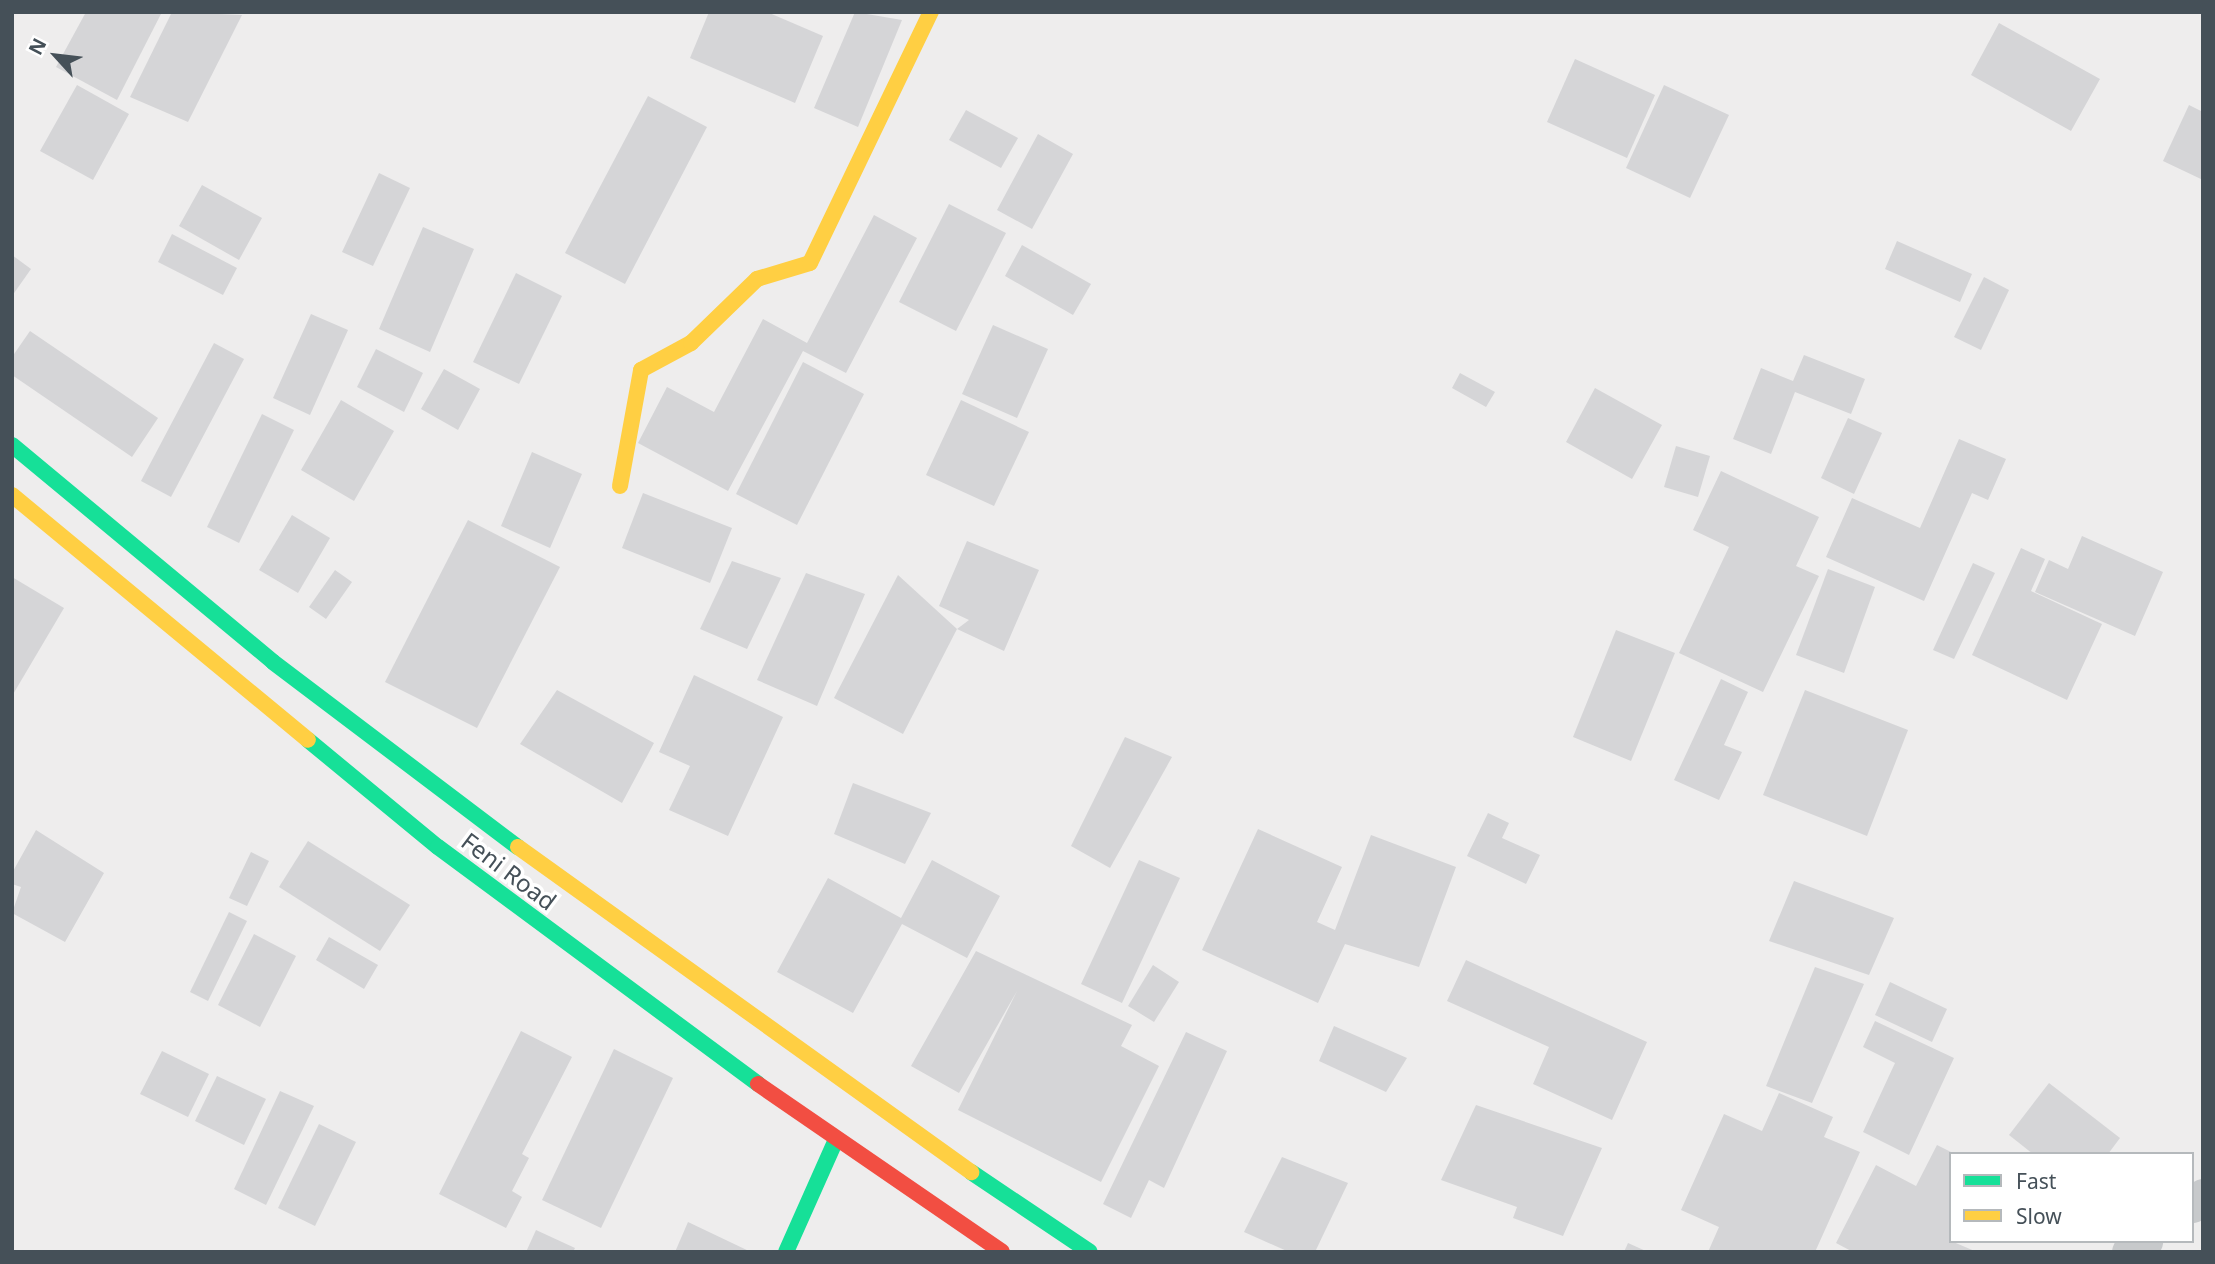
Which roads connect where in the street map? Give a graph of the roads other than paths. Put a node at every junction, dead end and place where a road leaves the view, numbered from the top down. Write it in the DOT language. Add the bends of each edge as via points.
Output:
graph roads {
  1 [pos="931,12"];
  2 [pos="12,445"];
  3 [pos="620,486"];
  4 [pos="12,495"];
  5 [pos="835,1142"];
  6 [pos="786,1252"];
  7 [pos="1002,1252"];
  8 [pos="1090,1252"];
  1 -- 3 [label="main road" via="868,153 810,263 757,279 691,342 641,370"];
  2 -- 8 [label="main road" via="273,662 499,834 899,1124"];
  4 -- 5 [label="main road, Feni Road" via="438,847"];
  5 -- 6 [label="main road"];
  5 -- 7 [label="main road, Feni Road"];
}
